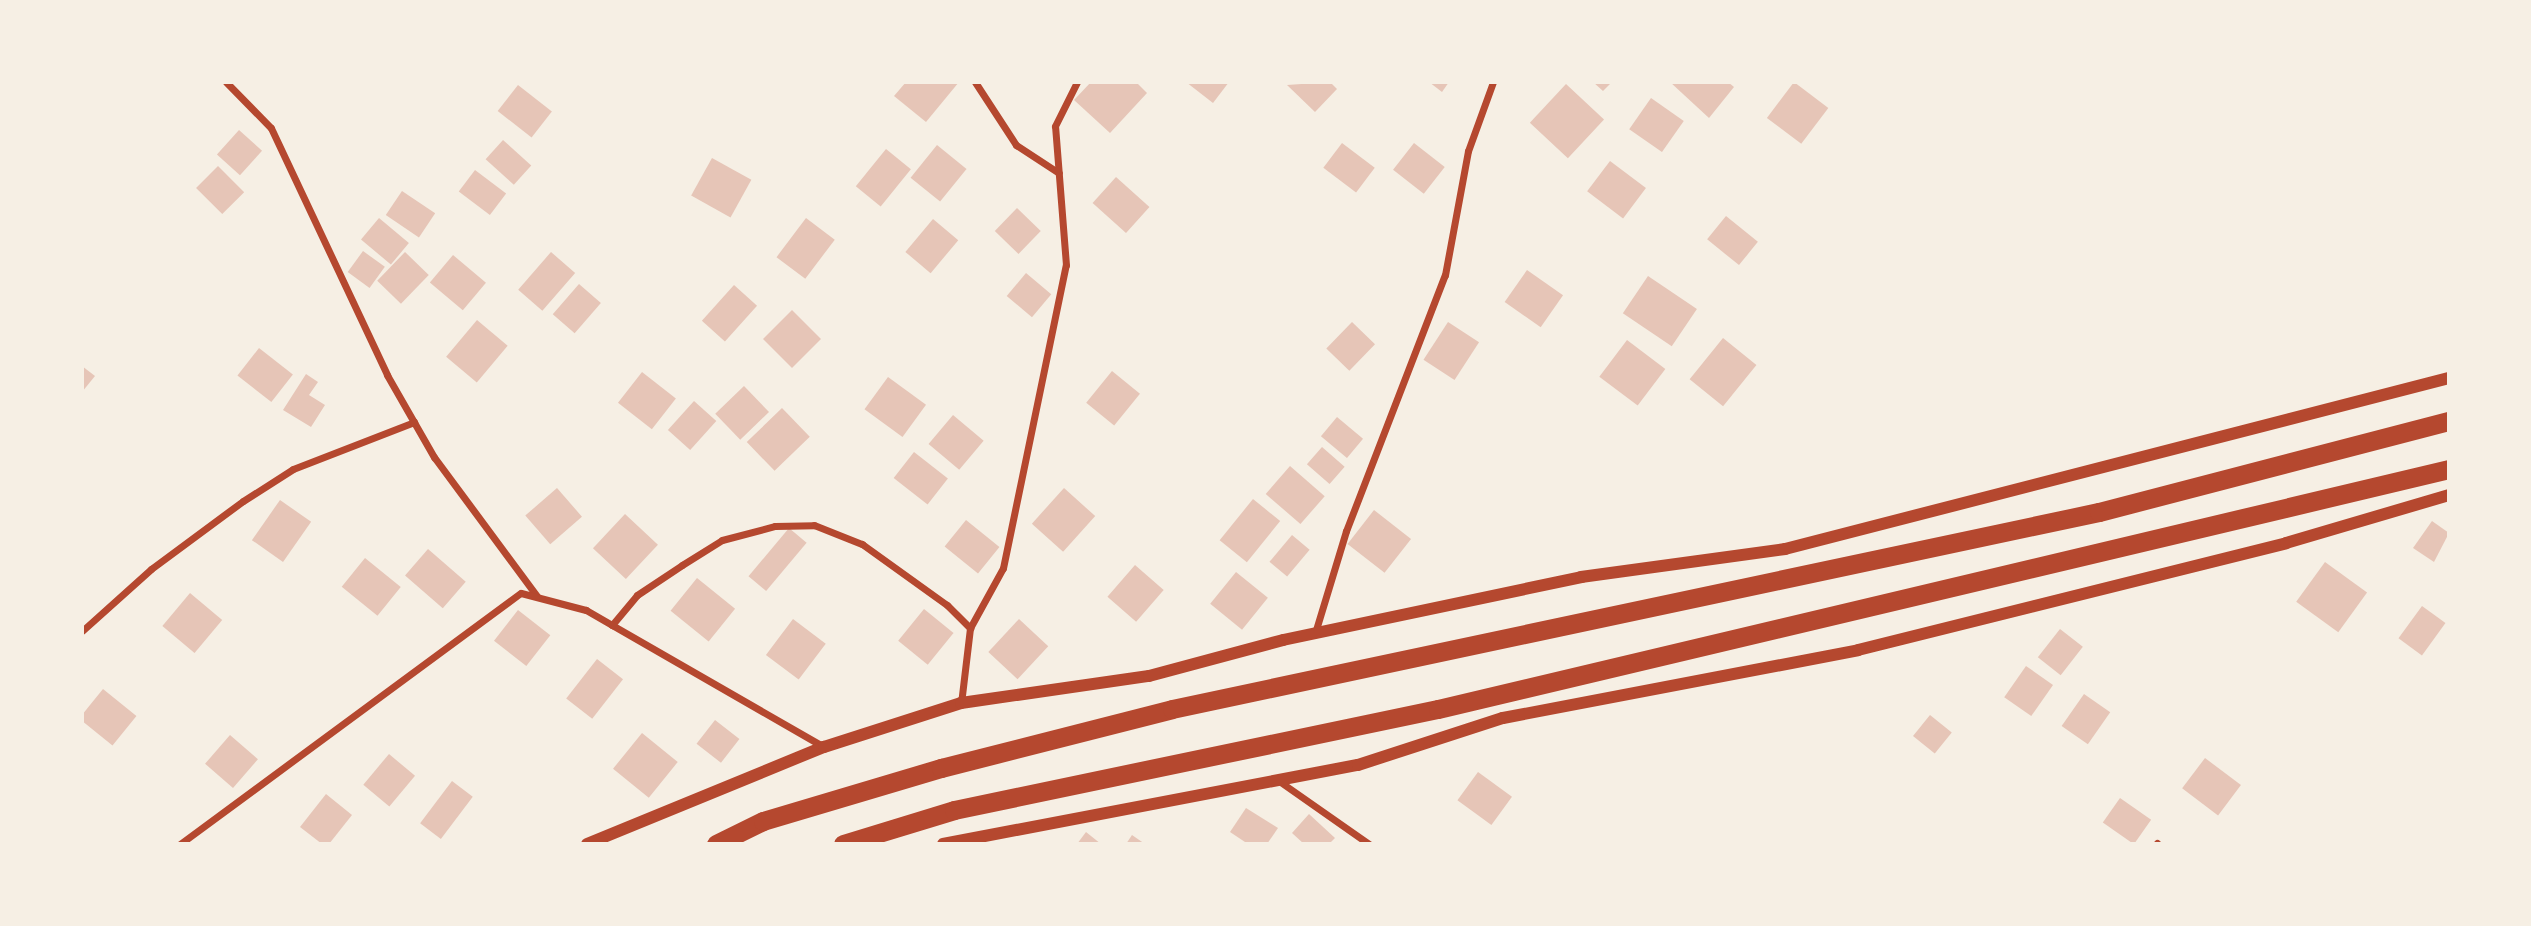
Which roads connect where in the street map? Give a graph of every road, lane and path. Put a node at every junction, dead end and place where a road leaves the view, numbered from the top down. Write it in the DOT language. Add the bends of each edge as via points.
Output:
graph roads {
  1 [pos="226,82"];
  2 [pos="975,82"];
  3 [pos="1077,82"];
  4 [pos="1493,82"];
  5 [pos="1059,173"];
  6 [pos="2449,378"];
  7 [pos="2449,421"];
  8 [pos="414,422"];
  9 [pos="2449,469"];
  10 [pos="2449,495"];
  11 [pos="538,596"];
  12 [pos="612,625"];
  13 [pos="970,628"];
  14 [pos="82,631"];
  15 [pos="1315,633"];
  16 [pos="961,703"];
  17 [pos="824,747"];
  18 [pos="1276,779"];
  19 [pos="180,844"];
  20 [pos="587,844"];
  21 [pos="716,844"];
  22 [pos="843,844"];
  23 [pos="943,844"];
  24 [pos="1369,844"];
  1 -- 8 [label="street" via="271,128"];
  2 -- 5 [label="street" via="1016,145"];
  3 -- 5 [label="street" via="1055,126"];
  4 -- 15 [label="street" via="1468,152 1445,275 1346,531"];
  5 -- 13 [label="street" via="1066,265 1003,568"];
  6 -- 15 [label="street" via="1785,549 1581,578"];
  7 -- 21 [label="highway" via="2099,512 1172,709 928,772 763,821"];
  8 -- 11 [label="street"];
  8 -- 14 [label="street" via="293,469 243,501"];
  9 -- 22 [label="highway" via="1438,709 954,810"];
  10 -- 18 [label="street" via="2286,543 1858,650 1503,718 1358,765"];
  11 -- 12 [label="street"];
  11 -- 19 [label="street" via="521,593 488,614"];
  12 -- 13 [label="street" via="637,595 722,540 814,525 908,574"];
  12 -- 17 [label="street"];
  13 -- 16 [label="street"];
  15 -- 16 [label="street" via="1149,676"];
  16 -- 17 [label="street"];
  17 -- 20 [label="street"];
  18 -- 23 [label="street"];
  18 -- 24 [label="street"];
}
